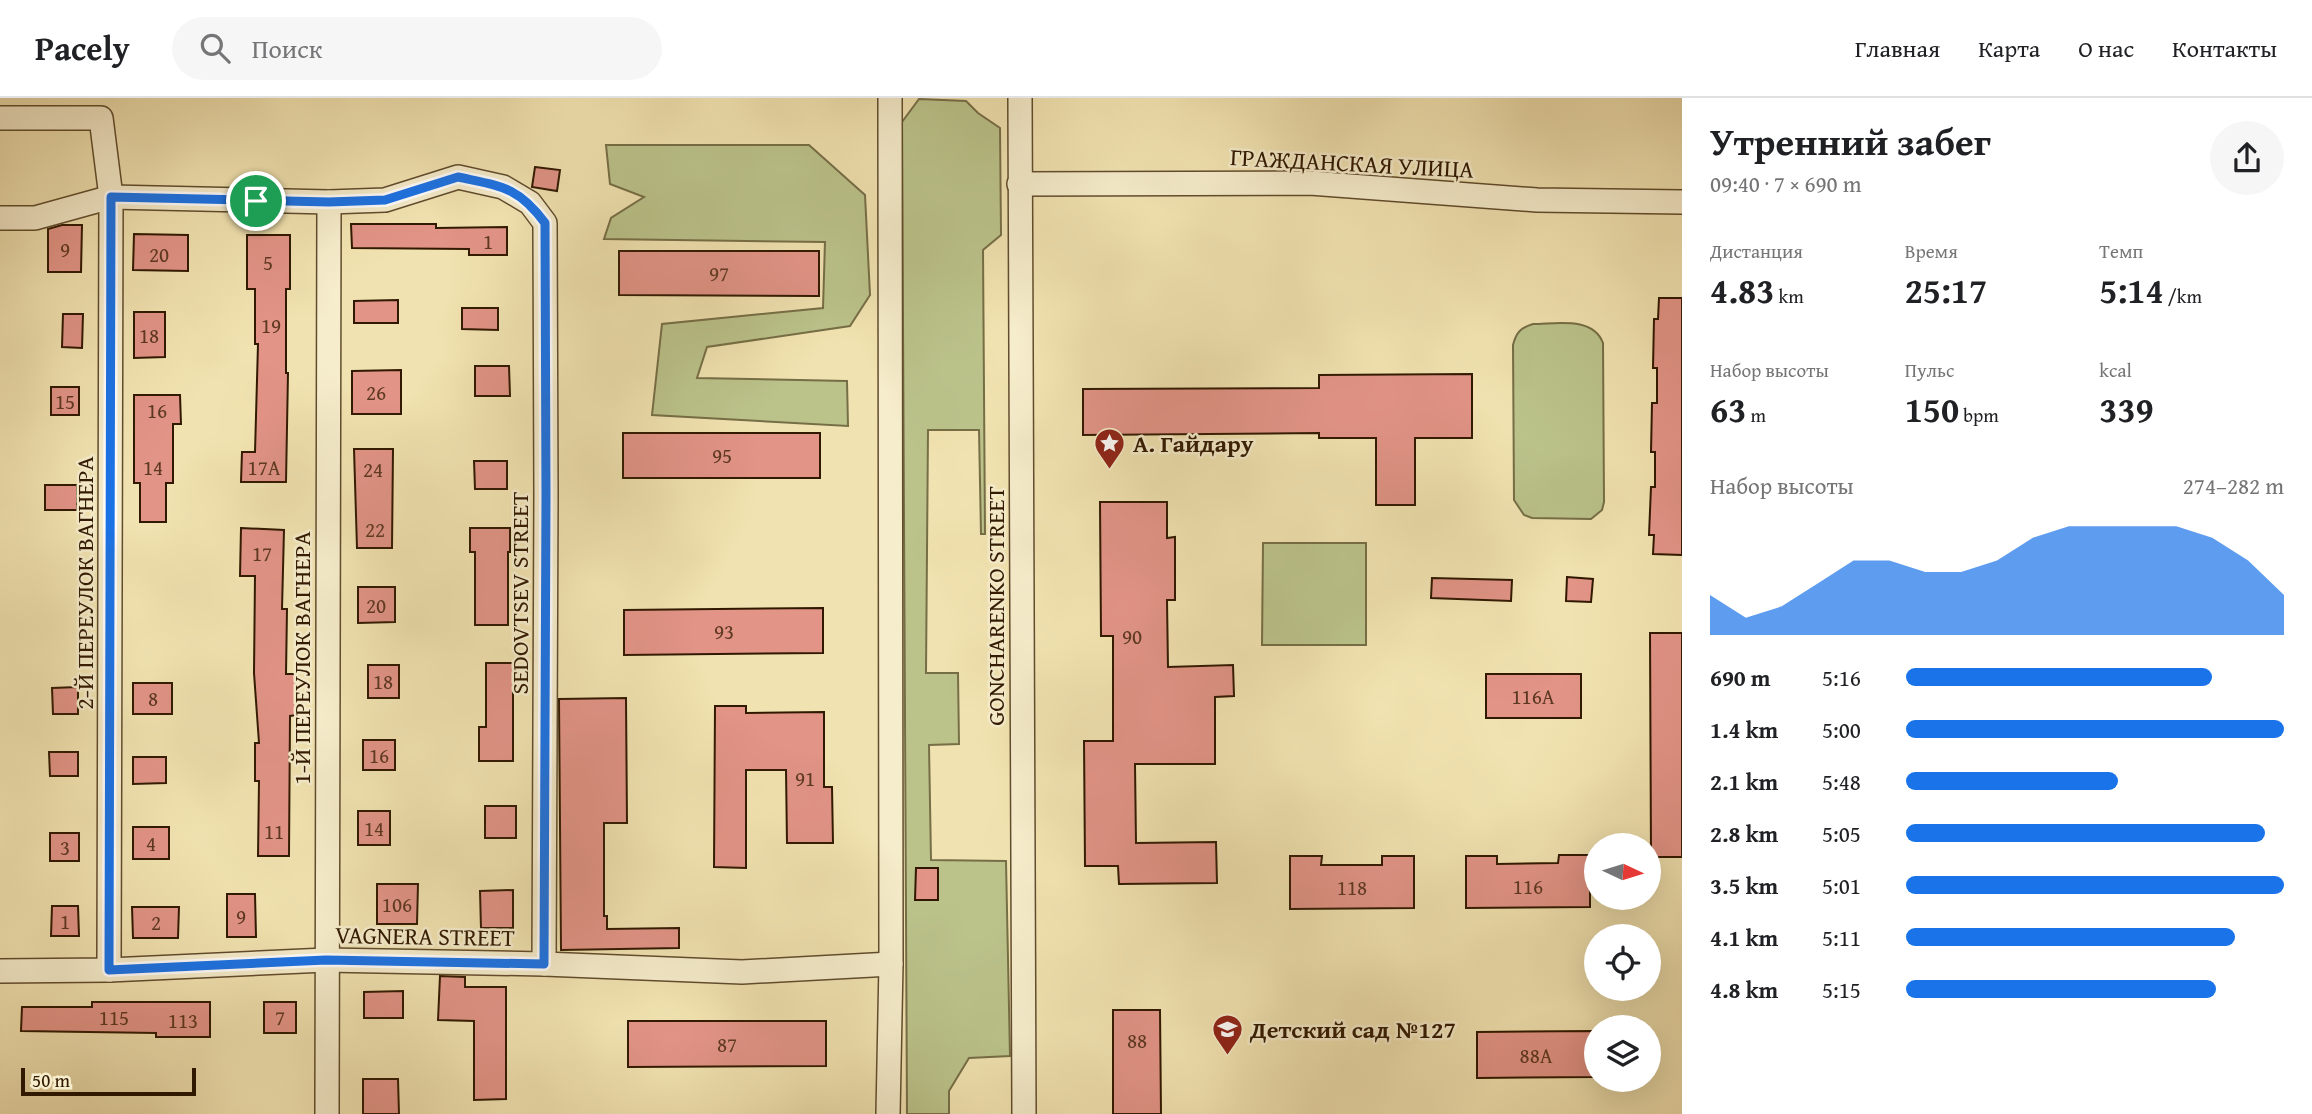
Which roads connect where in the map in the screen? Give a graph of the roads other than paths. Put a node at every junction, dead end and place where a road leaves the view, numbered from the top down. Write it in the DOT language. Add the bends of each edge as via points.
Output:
graph roads {
  1 [pos="890,98"];
  2 [pos="1020,98"];
  3 [pos="0,118"];
  4 [pos="1019,184"];
  5 [pos="111,197"];
  6 [pos="329,202"];
  7 [pos="1682,202"];
  8 [pos="0,218"];
  9 [pos="326,960"];
  10 [pos="544,964"];
  11 [pos="891,964"];
  12 [pos="109,970"];
  13 [pos="0,971"];
  14 [pos="327,1114"];
  15 [pos="888,1114"];
  16 [pos="1024,1114"];
  1 -- 11 [label="street"];
  2 -- 4 [label="street, GONCHARENKO STREET"];
  3 -- 5 [label="street, 2-Й ПЕРЕУЛОК ВАГНЕРА" via="101,118"];
  4 -- 7 [label="street, ГРАЖДАНСКАЯ УЛИЦА" via="1310,183 1537,200"];
  4 -- 16 [label="street, GONCHARENKO STREET"];
  5 -- 6 [label="street"];
  5 -- 8 [label="street" via="35,218"];
  5 -- 12 [label="street, 2-Й ПЕРЕУЛОК ВАГНЕРА"];
  6 -- 9 [label="street, 1-Й ПЕРЕУЛОК ВАГНЕРА"];
  6 -- 10 [label="street, SEDOVTSEV STREET" via="385,200 458,177 503,187 530,203 545,223"];
  9 -- 10 [label="street, VAGNERA STREET"];
  9 -- 12 [label="street, VAGNERA STREET"];
  9 -- 14 [label="street, 1-Й ПЕРЕУЛОК ВАГНЕРА"];
  10 -- 11 [label="street, VAGNERA STREET" via="742,972"];
  11 -- 15 [label="street"];
  12 -- 13 [label="street, VAGNERA STREET"];
}
